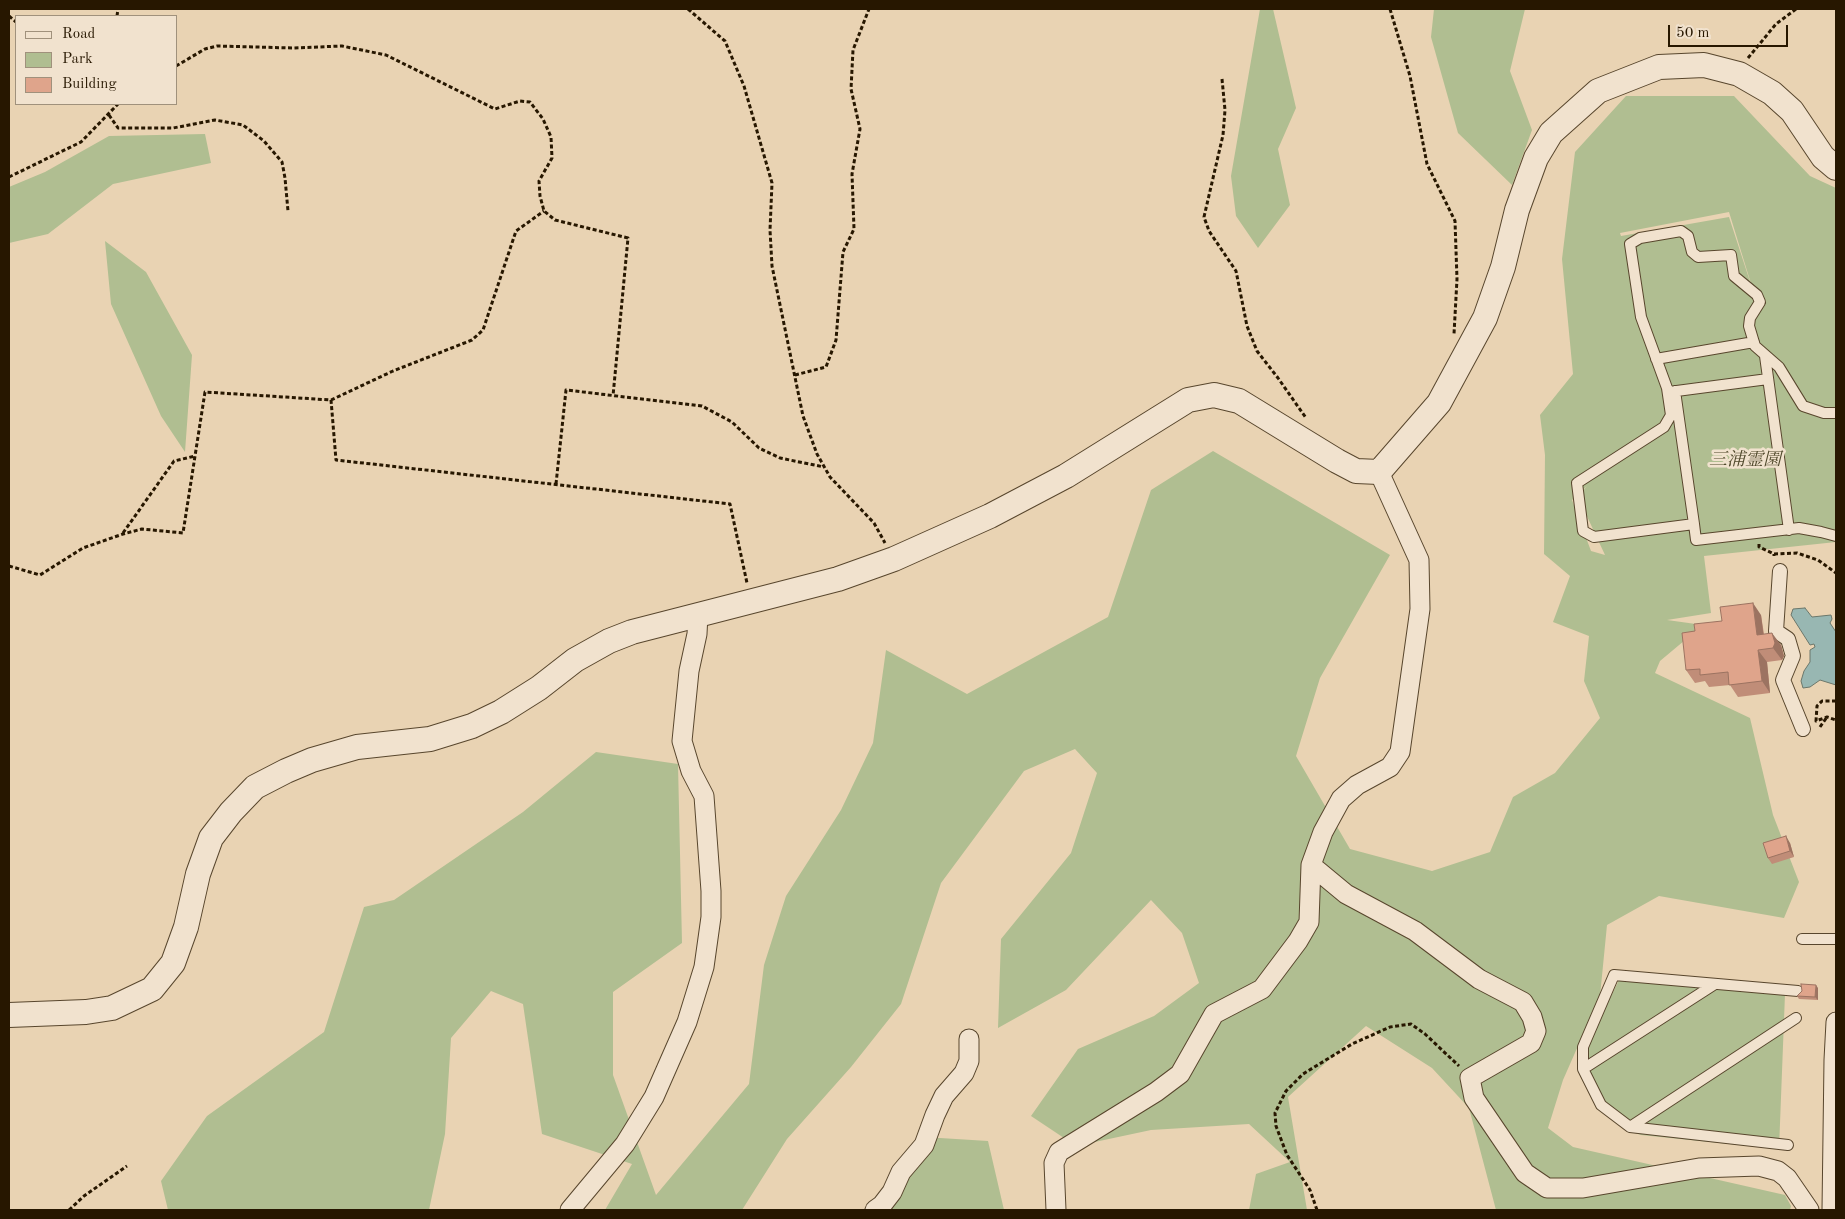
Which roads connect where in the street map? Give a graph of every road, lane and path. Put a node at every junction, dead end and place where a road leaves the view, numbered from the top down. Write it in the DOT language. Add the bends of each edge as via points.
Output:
graph roads {
  1 [pos="688,9"];
  2 [pos="869,9"];
  3 [pos="1390,9"];
  4 [pos="1796,9"];
  5 [pos="178,65"];
  6 [pos="1739,74"];
  7 [pos="1222,80"];
  8 [pos="117,105"];
  9 [pos="109,115"];
  10 [pos="1836,168"];
  11 [pos="9,177"];
  12 [pos="288,211"];
  13 [pos="544,211"];
  14 [pos="1754,342"];
  15 [pos="1765,356"];
  16 [pos="1656,359"];
  17 [pos="1460,362"];
  18 [pos="795,375"];
  19 [pos="1768,379"];
  20 [pos="1672,392"];
  21 [pos="614,396"];
  22 [pos="331,400"];
  23 [pos="1836,413"];
  24 [pos="1311,425"];
  25 [pos="195,456"];
  26 [pos="825,467"];
  27 [pos="1379,472"];
  28 [pos="556,484"];
  29 [pos="1694,524"];
  30 [pos="1789,530"];
  31 [pos="1758,533"];
  32 [pos="123,534"];
  33 [pos="1836,536"];
  34 [pos="1774,554"];
  35 [pos="894,559"];
  36 [pos="9,566"];
  37 [pos="1780,571"];
  38 [pos="1836,573"];
  39 [pos="751,600"];
  40 [pos="698,614"];
  41 [pos="1836,701"];
  42 [pos="1827,717"];
  43 [pos="1836,720"];
  44 [pos="1820,727"];
  45 [pos="1803,729"];
  46 [pos="1311,865"];
  47 [pos="1802,939"];
  48 [pos="1836,939"];
  49 [pos="1715,984"];
  50 [pos="1798,991"];
  51 [pos="9,1015"];
  52 [pos="1796,1018"];
  53 [pos="1836,1022"];
  54 [pos="969,1040"];
  55 [pos="1583,1069"];
  56 [pos="1470,1078"];
  57 [pos="1630,1127"];
  58 [pos="1788,1145"];
  59 [pos="127,1166"];
  60 [pos="69,1210"];
  61 [pos="570,1210"];
  62 [pos="875,1210"];
  63 [pos="1056,1210"];
  64 [pos="1317,1210"];
  65 [pos="1809,1210"];
  66 [pos="1832,1210"];
  1 -- 18 [label="path" via="725,41 744,86 772,183 772,266"];
  2 -- 18 [label="path" via="853,50 851,89 860,129 852,174 854,229 842,252 836,340 826,367"];
  3 -- 17 [label="path" via="1410,76 1427,164 1455,221 1457,279 1453,344"];
  4 -- 6 [label="path" via="1776,24"];
  5 -- 13 [label="path" via="205,49 217,46 342,46 386,55 495,109 520,101 530,102 544,119 551,137 552,158 539,182"];
  6 -- 10 [label="street" via="1772,93 1792,111 1823,158"];
  6 -- 17 [label="street" via="1704,65 1659,66 1598,91 1551,133 1536,158 1517,210 1485,318"];
  7 -- 24 [label="path" via="1223,135 1204,217 1236,271 1247,326 1257,351"];
  8 -- 9 [label="path"];
  9 -- 11 [label="path" via="81,142"];
  9 -- 12 [label="path" via="118,128 173,128 215,120 243,125 264,141 282,162"];
  13 -- 21 [label="path" via="555,220 628,238"];
  13 -- 22 [label="path" via="516,231 483,330 472,340"];
  14 -- 15 [label="lane"];
  14 -- 16 [label="lane"];
  14 -- 16 [label="lane" via="1750,318 1760,302 1757,295 1734,276 1731,255 1698,257 1692,252 1688,236 1680,231 1640,238 1630,244 1641,317"];
  15 -- 19 [label="lane"];
  15 -- 23 [label="lane" via="1779,367 1803,406"];
  16 -- 20 [label="lane"];
  17 -- 27 [label="street" via="1439,403"];
  18 -- 26 [label="path" via="803,416"];
  19 -- 20 [label="lane"];
  19 -- 30 [label="lane"];
  20 -- 29 [label="lane"];
  20 -- 29 [label="lane" via="1671,416 1664,427 1577,483 1583,531 1594,538"];
  21 -- 26 [label="path" via="702,406 732,422 759,448 780,458"];
  21 -- 28 [label="path" via="566,390"];
  22 -- 25 [label="path" via="204,392"];
  22 -- 28 [label="path" via="336,460"];
  25 -- 32 [label="path" via="174,461"];
  25 -- 32 [label="path" via="183,533 142,529"];
  26 -- 35 [label="path" via="830,477 874,523"];
  27 -- 35 [label="street" via="1356,471 1239,401 1214,395 1188,400 1066,476 990,516"];
  27 -- 46 [label="street" via="1419,560 1420,609 1400,752 1390,766 1356,785 1341,799 1323,832"];
  28 -- 39 [label="path" via="730,504"];
  29 -- 31 [label="lane" via="1696,540"];
  30 -- 31 [label="lane"];
  30 -- 33 [label="lane" via="1799,528"];
  31 -- 34 [label="path" via="1759,547"];
  32 -- 36 [label="path" via="83,548 40,575"];
  34 -- 37 [label="path"];
  34 -- 38 [label="path" via="1797,553 1818,560"];
  35 -- 39 [label="street" via="838,579"];
  37 -- 45 [label="street" via="1776,631 1788,639 1793,656 1783,680"];
  39 -- 40 [label="street"];
  40 -- 51 [label="street" via="609,641 575,660 538,688 472,726 430,739 357,747 312,760 255,787 211,838 173,962 152,988 112,1008"];
  40 -- 61 [label="street" via="682,741 691,771 704,796 711,917 704,968 686,1022 654,1097 625,1144"];
  41 -- 42 [label="path" via="1822,701 1817,706 1816,721"];
  42 -- 43 [label="path"];
  42 -- 44 [label="path"];
  46 -- 56 [label="street" via="1346,894 1415,932 1479,979 1523,1002 1536,1031 1531,1043"];
  46 -- 63 [label="street" via="1310,922 1262,990 1214,1014 1180,1074 1059,1152 1054,1162"];
  47 -- 48 [label="lane"];
  49 -- 50 [label="lane"];
  49 -- 55 [label="lane"];
  49 -- 55 [label="lane" via="1614,975 1583,1047"];
  52 -- 57 [label="lane"];
  53 -- 66 [label="street"];
  54 -- 62 [label="street" via="964,1073 944,1096 924,1145 901,1172 892,1192"];
  55 -- 57 [label="lane" via="1601,1105"];
  56 -- 64 [label="path" via="1426,1034 1410,1024 1390,1027 1352,1044 1303,1074 1280,1101 1275,1113 1276,1126 1287,1155 1310,1190"];
  56 -- 65 [label="street" via="1474,1098 1524,1173 1547,1188 1583,1188 1699,1168 1759,1166 1778,1171 1787,1178"];
  57 -- 58 [label="lane"];
  59 -- 60 [label="path"];
}
